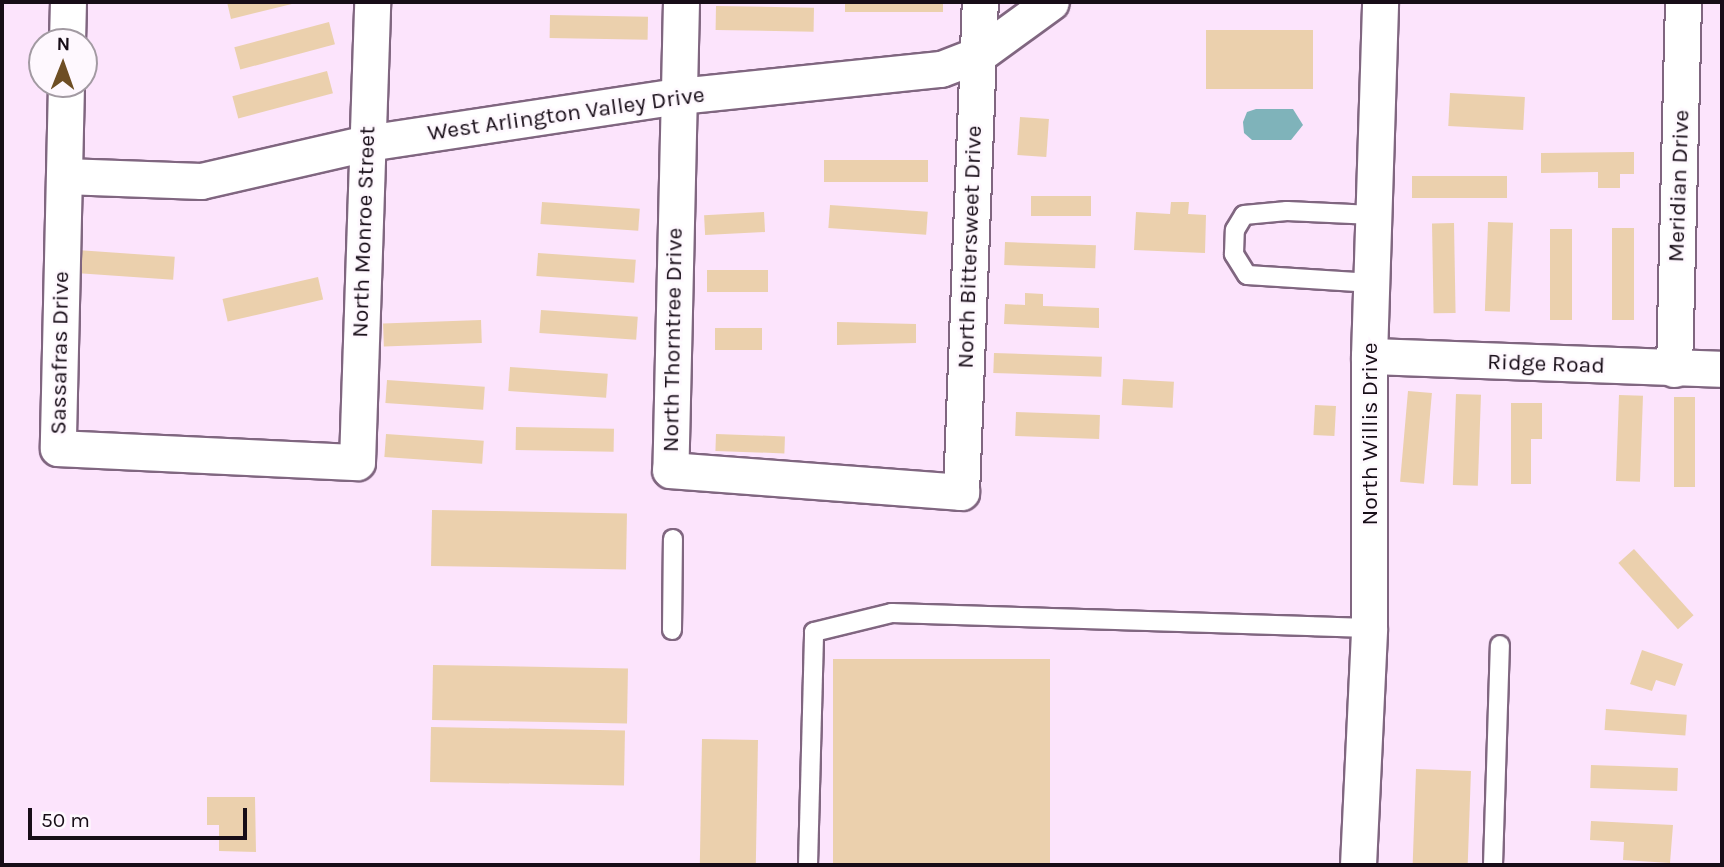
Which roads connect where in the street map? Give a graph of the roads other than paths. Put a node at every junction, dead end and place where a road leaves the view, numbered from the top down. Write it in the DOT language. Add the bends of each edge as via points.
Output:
graph roads {
  1 [pos="68,2"];
  2 [pos="372,2"];
  3 [pos="681,2"];
  4 [pos="979,2"];
  5 [pos="1051,2"];
  6 [pos="1380,2"];
  7 [pos="1684,2"];
  8 [pos="67,28"];
  9 [pos="978,55"];
  10 [pos="679,96"];
  11 [pos="66,98"];
  12 [pos="367,143"];
  13 [pos="64,176"];
  14 [pos="1373,215"];
  15 [pos="1371,283"];
  16 [pos="1369,356"];
  17 [pos="1674,369"];
  18 [pos="1722,369"];
  19 [pos="357,462"];
  20 [pos="961,492"];
  21 [pos="673,539"];
  22 [pos="1369,628"];
  23 [pos="672,630"];
  24 [pos="1500,645"];
  25 [pos="808,865"];
  26 [pos="1358,865"];
  27 [pos="1493,865"];
  1 -- 8 [label="street"];
  2 -- 12 [label="street, North Monroe Street"];
  3 -- 10 [label="street, North Thorntree Drive"];
  4 -- 9 [label="street, North Bittersweet Drive"];
  5 -- 9 [label="street, West Arlington Valley Drive"];
  6 -- 14 [label="street, North Willis Drive"];
  7 -- 17 [label="street, Meridian Drive"];
  9 -- 10 [label="street, West Arlington Valley Drive" via="941,69"];
  9 -- 20 [label="street, North Bittersweet Drive"];
  10 -- 12 [label="street, West Arlington Valley Drive"];
  10 -- 20 [label="street, North Thorntree Drive" via="670,470"];
  11 -- 13 [label="street, Sassafras Drive"];
  12 -- 13 [label="street, West Arlington Valley Drive" via="201,181"];
  12 -- 19 [label="street, North Monroe Street"];
  13 -- 19 [label="street, Sassafras Drive" via="58,448"];
  14 -- 15 [label="street, North Willis Drive"];
  14 -- 15 [label="lane" via="1287,211 1244,215 1235,230 1234,254 1247,275"];
  15 -- 16 [label="street, North Willis Drive"];
  16 -- 17 [label="street, Ridge Road"];
  16 -- 22 [label="street, North Willis Drive"];
  17 -- 18 [label="street, Ridge Road"];
  21 -- 23 [label="lane"];
  22 -- 25 [label="lane" via="892,613 814,632"];
  22 -- 26 [label="street, North Willis Drive"];
  24 -- 27 [label="lane"];
}
